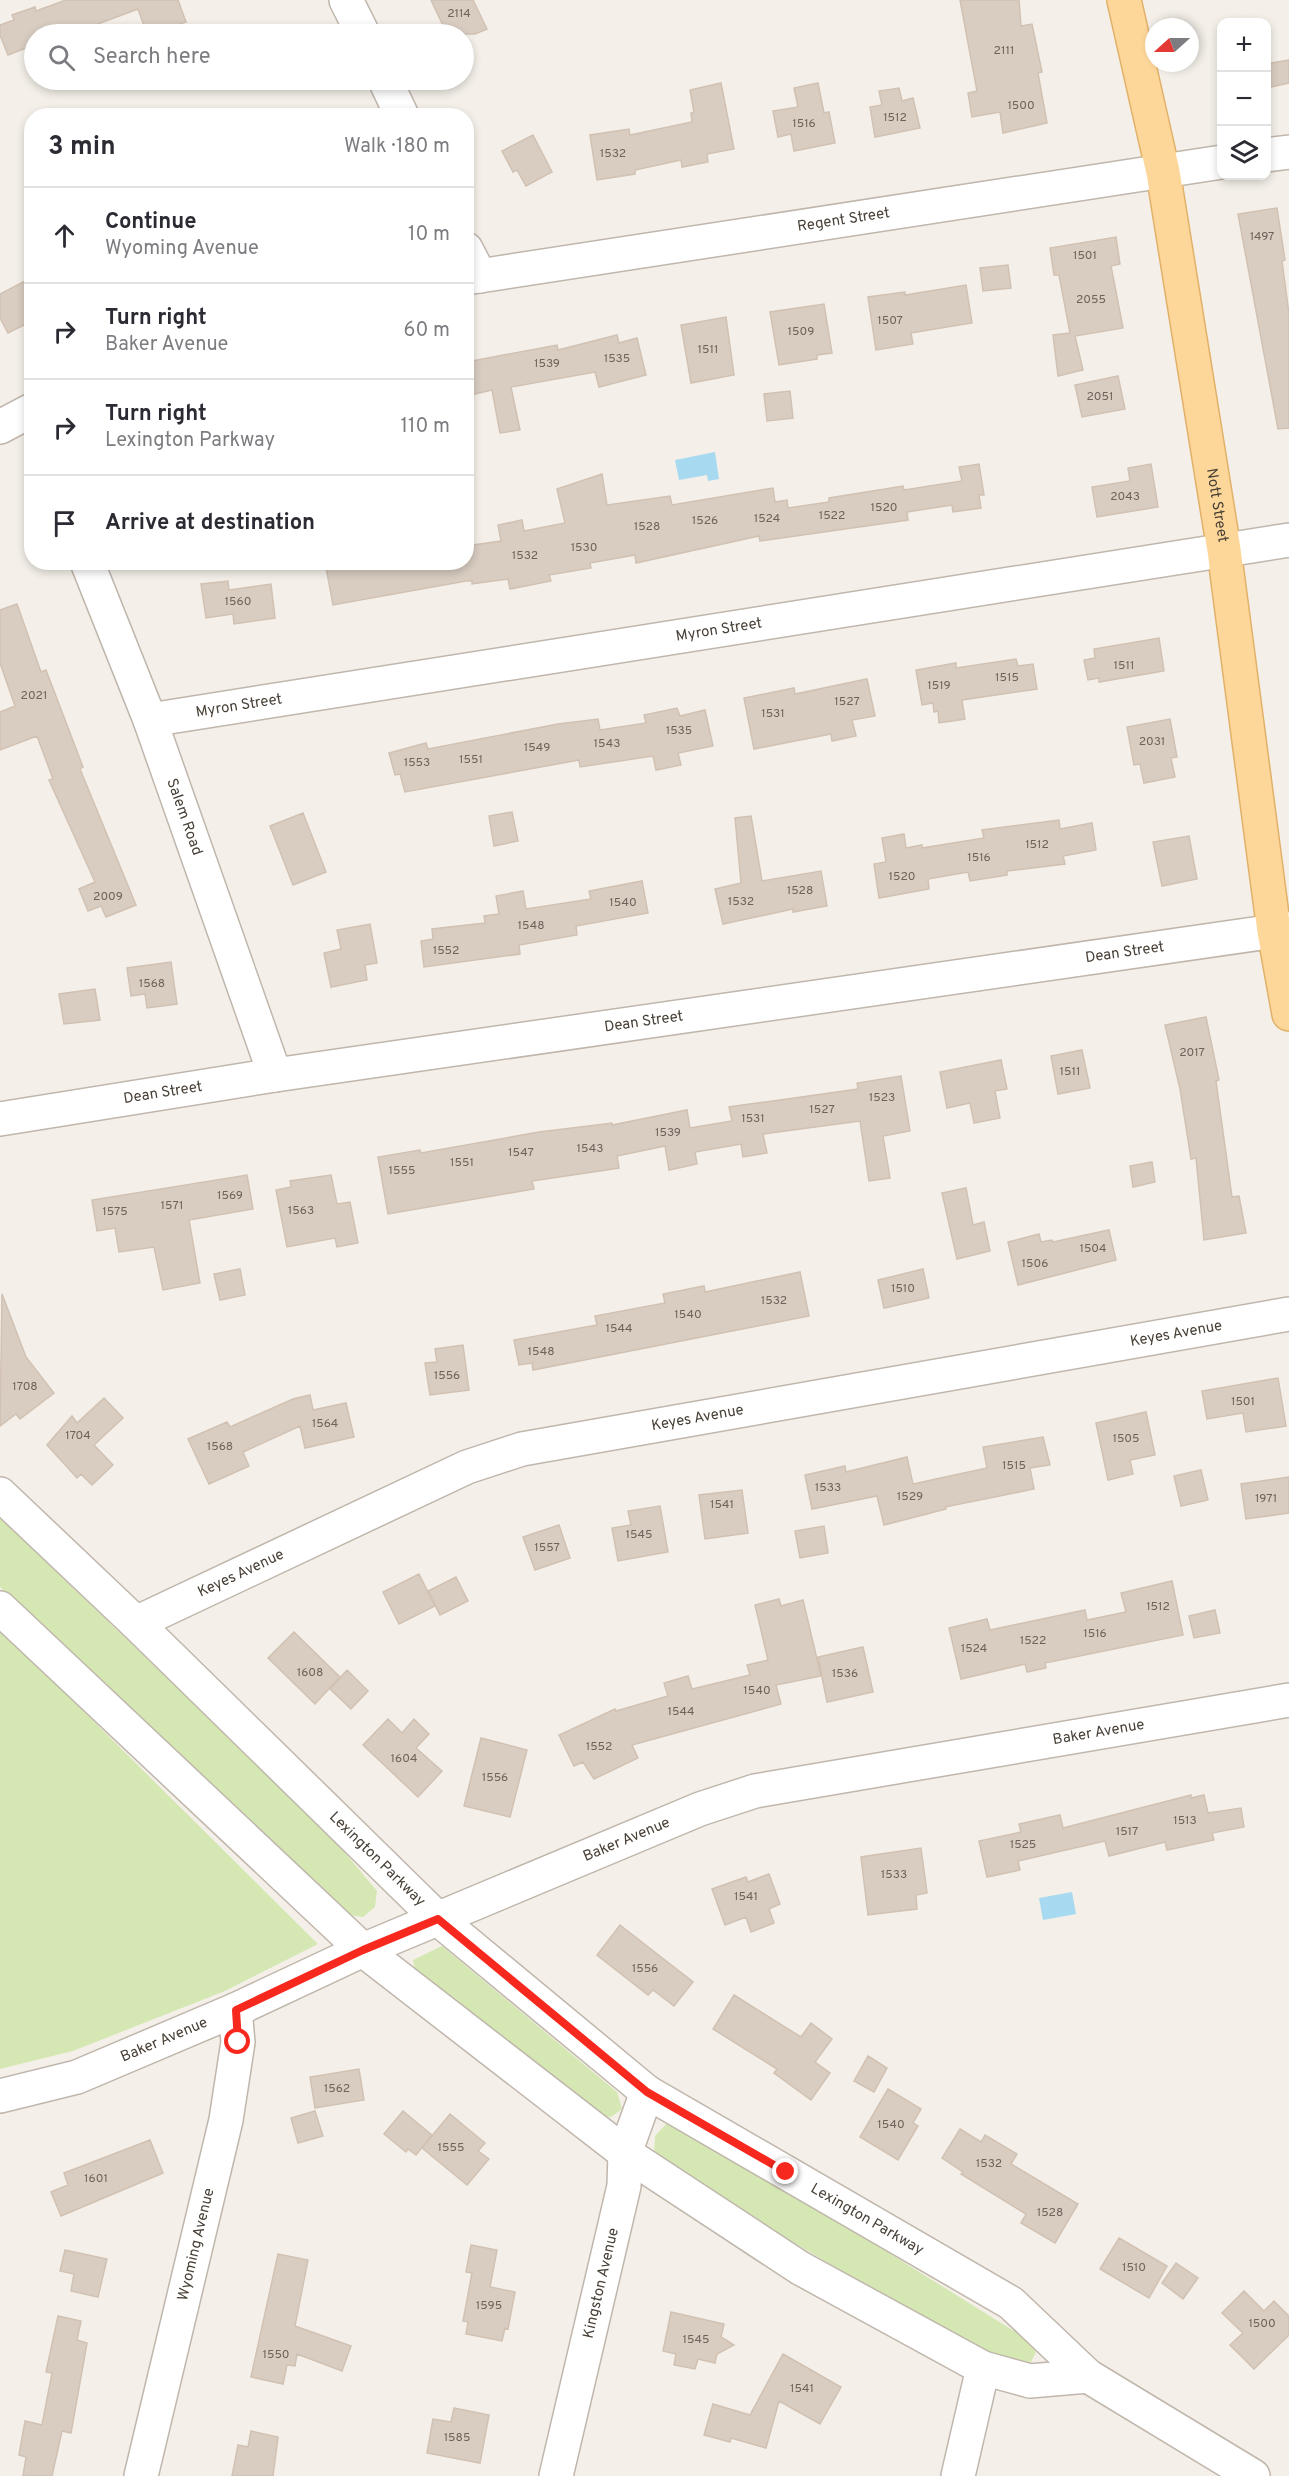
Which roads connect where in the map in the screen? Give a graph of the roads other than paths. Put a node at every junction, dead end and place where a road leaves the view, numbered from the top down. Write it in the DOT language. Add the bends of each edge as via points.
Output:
graph roads {
  1 [pos="346,0"];
  2 [pos="1124,0"];
  3 [pos="358,24"];
  4 [pos="390,90"];
  5 [pos="398,108"];
  6 [pos="1289,152"];
  7 [pos="1271,154"];
  8 [pos="1217,163"];
  9 [pos="1163,172"];
  10 [pos="474,268"];
  11 [pos="1289,540"];
  12 [pos="1224,550"];
  13 [pos="90,570"];
  14 [pos="150,720"];
  15 [pos="1281,930"];
  16 [pos="1289,1014"];
  17 [pos="275,1075"];
  18 [pos="0,1119"];
  19 [pos="1289,1314"];
  20 [pos="0,1494"];
  21 [pos="0,1608"];
  22 [pos="136,1623"];
  23 [pos="1289,1700"];
  24 [pos="438,1919"];
  25 [pos="363,1950"];
  26 [pos="236,2010"];
  27 [pos="647,2092"];
  28 [pos="0,2096"];
  29 [pos="625,2153"];
  30 [pos="983,2368"];
  31 [pos="1088,2376"];
  32 [pos="141,2476"];
  33 [pos="556,2476"];
  34 [pos="958,2476"];
  35 [pos="1252,2476"];
  1 -- 3 [label="street"];
  2 -- 9 [label="main road, Nott Street"];
  4 -- 5 [label="street"];
  6 -- 7 [label="street"];
  8 -- 9 [label="street, Regent Street"];
  9 -- 10 [label="street, Regent Street"];
  9 -- 12 [label="main road, Nott Street"];
  11 -- 12 [label="street, Myron Street"];
  12 -- 14 [label="street, Myron Street"];
  12 -- 15 [label="main road, Nott Street"];
  13 -- 14 [label="street, Salem Road"];
  14 -- 17 [label="street, Salem Road"];
  15 -- 16 [label="main road, Nott Street"];
  15 -- 17 [label="street, Dean Street"];
  17 -- 18 [label="street, Dean Street"];
  19 -- 22 [label="street, Keyes Avenue" via="522,1449 467,1467"];
  20 -- 22 [label="street, Lexington Parkway"];
  21 -- 25 [label="street"];
  22 -- 24 [label="street, Lexington Parkway"];
  23 -- 24 [label="street, Baker Avenue" via="755,1791 700,1809"];
  24 -- 25 [label="street, Baker Avenue"];
  24 -- 27 [label="street, Lexington Parkway"];
  25 -- 26 [label="street, Baker Avenue"];
  25 -- 29 [label="street"];
  26 -- 28 [label="street, Baker Avenue" via="77,2077"];
  26 -- 32 [label="street, Wyoming Avenue" via="238,2042 226,2120"];
  27 -- 29 [label="street, Kingston Avenue"];
  27 -- 31 [label="street, Lexington Parkway" via="1011,2302"];
  29 -- 30 [label="street" via="800,2268"];
  29 -- 33 [label="street, Kingston Avenue" via="624,2186"];
  30 -- 31 [label="street" via="1030,2381"];
  30 -- 34 [label="street"];
  31 -- 35 [label="street, Lexington Parkway"];
}
